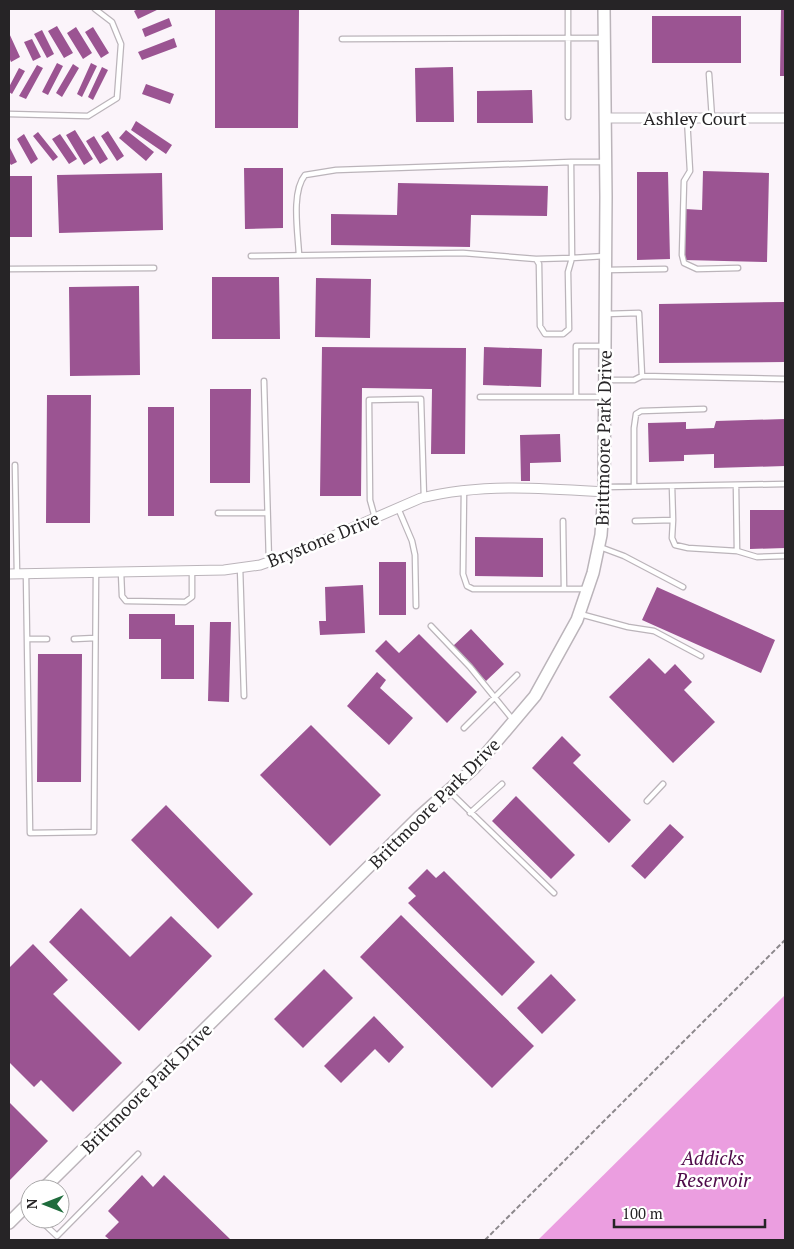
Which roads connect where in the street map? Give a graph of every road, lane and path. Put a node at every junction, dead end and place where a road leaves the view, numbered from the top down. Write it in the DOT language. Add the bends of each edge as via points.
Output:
graph roads {
  1 [pos="95,9"];
  2 [pos="568,9"];
  3 [pos="604,9"];
  4 [pos="568,38"];
  5 [pos="604,38"];
  6 [pos="342,39"];
  7 [pos="709,74"];
  8 [pos="9,114"];
  9 [pos="568,116"];
  10 [pos="605,118"];
  11 [pos="687,118"];
  12 [pos="712,118"];
  13 [pos="785,118"];
  14 [pos="571,162"];
  15 [pos="605,162"];
  16 [pos="299,255"];
  17 [pos="251,256"];
  18 [pos="605,256"];
  19 [pos="572,258"];
  20 [pos="536,259"];
  21 [pos="154,268"];
  22 [pos="738,268"];
  23 [pos="665,269"];
  24 [pos="9,270"];
  25 [pos="604,270"];
  26 [pos="604,314"];
  27 [pos="605,346"];
  28 [pos="642,376"];
  29 [pos="785,379"];
  30 [pos="605,380"];
  31 [pos="264,381"];
  32 [pos="480,397"];
  33 [pos="576,397"];
  34 [pos="604,397"];
  35 [pos="704,409"];
  36 [pos="15,465"];
  37 [pos="785,484"];
  38 [pos="736,485"];
  39 [pos="634,486"];
  40 [pos="672,486"];
  41 [pos="604,489"];
  42 [pos="464,490"];
  43 [pos="424,498"];
  44 [pos="398,508"];
  45 [pos="218,513"];
  46 [pos="267,513"];
  47 [pos="374,518"];
  48 [pos="673,520"];
  49 [pos="563,521"];
  50 [pos="635,521"];
  51 [pos="598,546"];
  52 [pos="737,551"];
  53 [pos="785,556"];
  54 [pos="269,562"];
  55 [pos="240,567"];
  56 [pos="192,570"];
  57 [pos="96,572"];
  58 [pos="121,572"];
  59 [pos="17,574"];
  60 [pos="682,587"];
  61 [pos="564,589"];
  62 [pos="588,590"];
  63 [pos="416,606"];
  64 [pos="579,614"];
  65 [pos="431,626"];
  66 [pos="96,638"];
  67 [pos="27,639"];
  68 [pos="47,639"];
  69 [pos="74,639"];
  70 [pos="701,656"];
  71 [pos="517,675"];
  72 [pos="244,696"];
  73 [pos="495,698"];
  74 [pos="514,721"];
  75 [pos="464,728"];
  76 [pos="502,784"];
  77 [pos="663,784"];
  78 [pos="450,792"];
  79 [pos="647,800"];
  80 [pos="470,813"];
  81 [pos="554,894"];
  82 [pos="785,940"];
  83 [pos="138,1154"];
  84 [pos="53,1179"];
  85 [pos="20,1214"];
  86 [pos="9,1223"];
  87 [pos="50,1229"];
  88 [pos="59,1238"];
  89 [pos="485,1240"];
  1 -- 8 [label="lane" via="112,22 121,44 117,98 88,116"];
  2 -- 4 [label="lane"];
  3 -- 5 [label="street, Brittmoore Park Drive"];
  4 -- 5 [label="lane"];
  4 -- 6 [label="lane"];
  4 -- 9 [label="lane"];
  5 -- 10 [label="street, Brittmoore Park Drive"];
  7 -- 12 [label="lane"];
  10 -- 11 [label="street, Ashley Court"];
  10 -- 15 [label="street, Brittmoore Park Drive"];
  11 -- 12 [label="street, Ashley Court"];
  11 -- 22 [label="lane" via="690,171 684,181 684,263 697,269"];
  12 -- 13 [label="street, Ashley Court"];
  14 -- 15 [label="lane"];
  14 -- 16 [label="lane" via="336,170 305,175 299,182 297,195"];
  14 -- 19 [label="lane"];
  15 -- 18 [label="street, Brittmoore Park Drive"];
  16 -- 17 [label="lane"];
  16 -- 20 [label="lane" via="463,253"];
  18 -- 19 [label="lane"];
  18 -- 25 [label="street, Brittmoore Park Drive"];
  19 -- 20 [label="lane"];
  19 -- 20 [label="lane" via="568,272 569,329 563,334 545,334 540,326 539,264"];
  21 -- 24 [label="lane"];
  23 -- 25 [label="lane"];
  25 -- 26 [label="street, Brittmoore Park Drive"];
  26 -- 27 [label="street, Brittmoore Park Drive"];
  26 -- 28 [label="lane" via="639,313"];
  27 -- 30 [label="street, Brittmoore Park Drive"];
  27 -- 33 [label="lane" via="576,346"];
  28 -- 29 [label="lane"];
  28 -- 30 [label="lane" via="634,380"];
  30 -- 34 [label="street, Brittmoore Park Drive"];
  31 -- 46 [label="lane"];
  32 -- 33 [label="lane"];
  33 -- 34 [label="lane"];
  34 -- 41 [label="street, Brittmoore Park Drive"];
  35 -- 39 [label="lane" via="641,411 636,414"];
  36 -- 59 [label="lane"];
  37 -- 38 [label="lane"];
  38 -- 40 [label="lane"];
  38 -- 52 [label="lane"];
  39 -- 40 [label="lane"];
  39 -- 41 [label="lane"];
  40 -- 48 [label="lane"];
  41 -- 42 [label="street, Brystone Drive"];
  41 -- 51 [label="street, Brittmoore Park Drive"];
  42 -- 43 [label="street, Brystone Drive"];
  42 -- 61 [label="lane" via="463,574 467,586 474,589"];
  43 -- 44 [label="street, Brystone Drive"];
  43 -- 47 [label="lane" via="421,399 369,400 370,500"];
  44 -- 47 [label="street, Brystone Drive"];
  44 -- 63 [label="lane" via="412,541"];
  45 -- 46 [label="lane"];
  46 -- 54 [label="lane"];
  47 -- 54 [label="street, Brystone Drive"];
  48 -- 50 [label="lane"];
  48 -- 52 [label="lane" via="675,544 688,548"];
  49 -- 61 [label="lane"];
  51 -- 60 [label="lane"];
  51 -- 62 [label="street, Brittmoore Park Drive"];
  52 -- 53 [label="lane" via="757,557"];
  54 -- 55 [label="street, Brystone Drive"];
  55 -- 56 [label="street, Brystone Drive"];
  55 -- 72 [label="lane"];
  56 -- 58 [label="street, Brystone Drive"];
  56 -- 58 [label="lane" via="192,597 185,602 126,601 122,596"];
  57 -- 58 [label="street, Brystone Drive"];
  57 -- 59 [label="street, Brystone Drive"];
  57 -- 66 [label="lane"];
  59 -- 67 [label="lane"];
  61 -- 62 [label="lane"];
  62 -- 64 [label="street, Brittmoore Park Drive"];
  64 -- 70 [label="lane" via="628,628 654,631"];
  64 -- 74 [label="street, Brittmoore Park Drive" via="544,683"];
  65 -- 73 [label="lane"];
  66 -- 67 [label="lane" via="94,832 30,833"];
  66 -- 69 [label="lane"];
  67 -- 68 [label="lane"];
  71 -- 73 [label="lane"];
  73 -- 74 [label="lane"];
  73 -- 75 [label="lane"];
  74 -- 78 [label="street, Brittmoore Park Drive"];
  76 -- 80 [label="lane"];
  77 -- 79 [label="lane"];
  78 -- 80 [label="lane"];
  78 -- 84 [label="street, Brittmoore Park Drive" via="420,816"];
  80 -- 81 [label="lane"];
  82 -- 89 [label="path"];
  83 -- 88 [label="lane"];
  85 -- 86 [label="street"];
  87 -- 88 [label="lane"];
}
